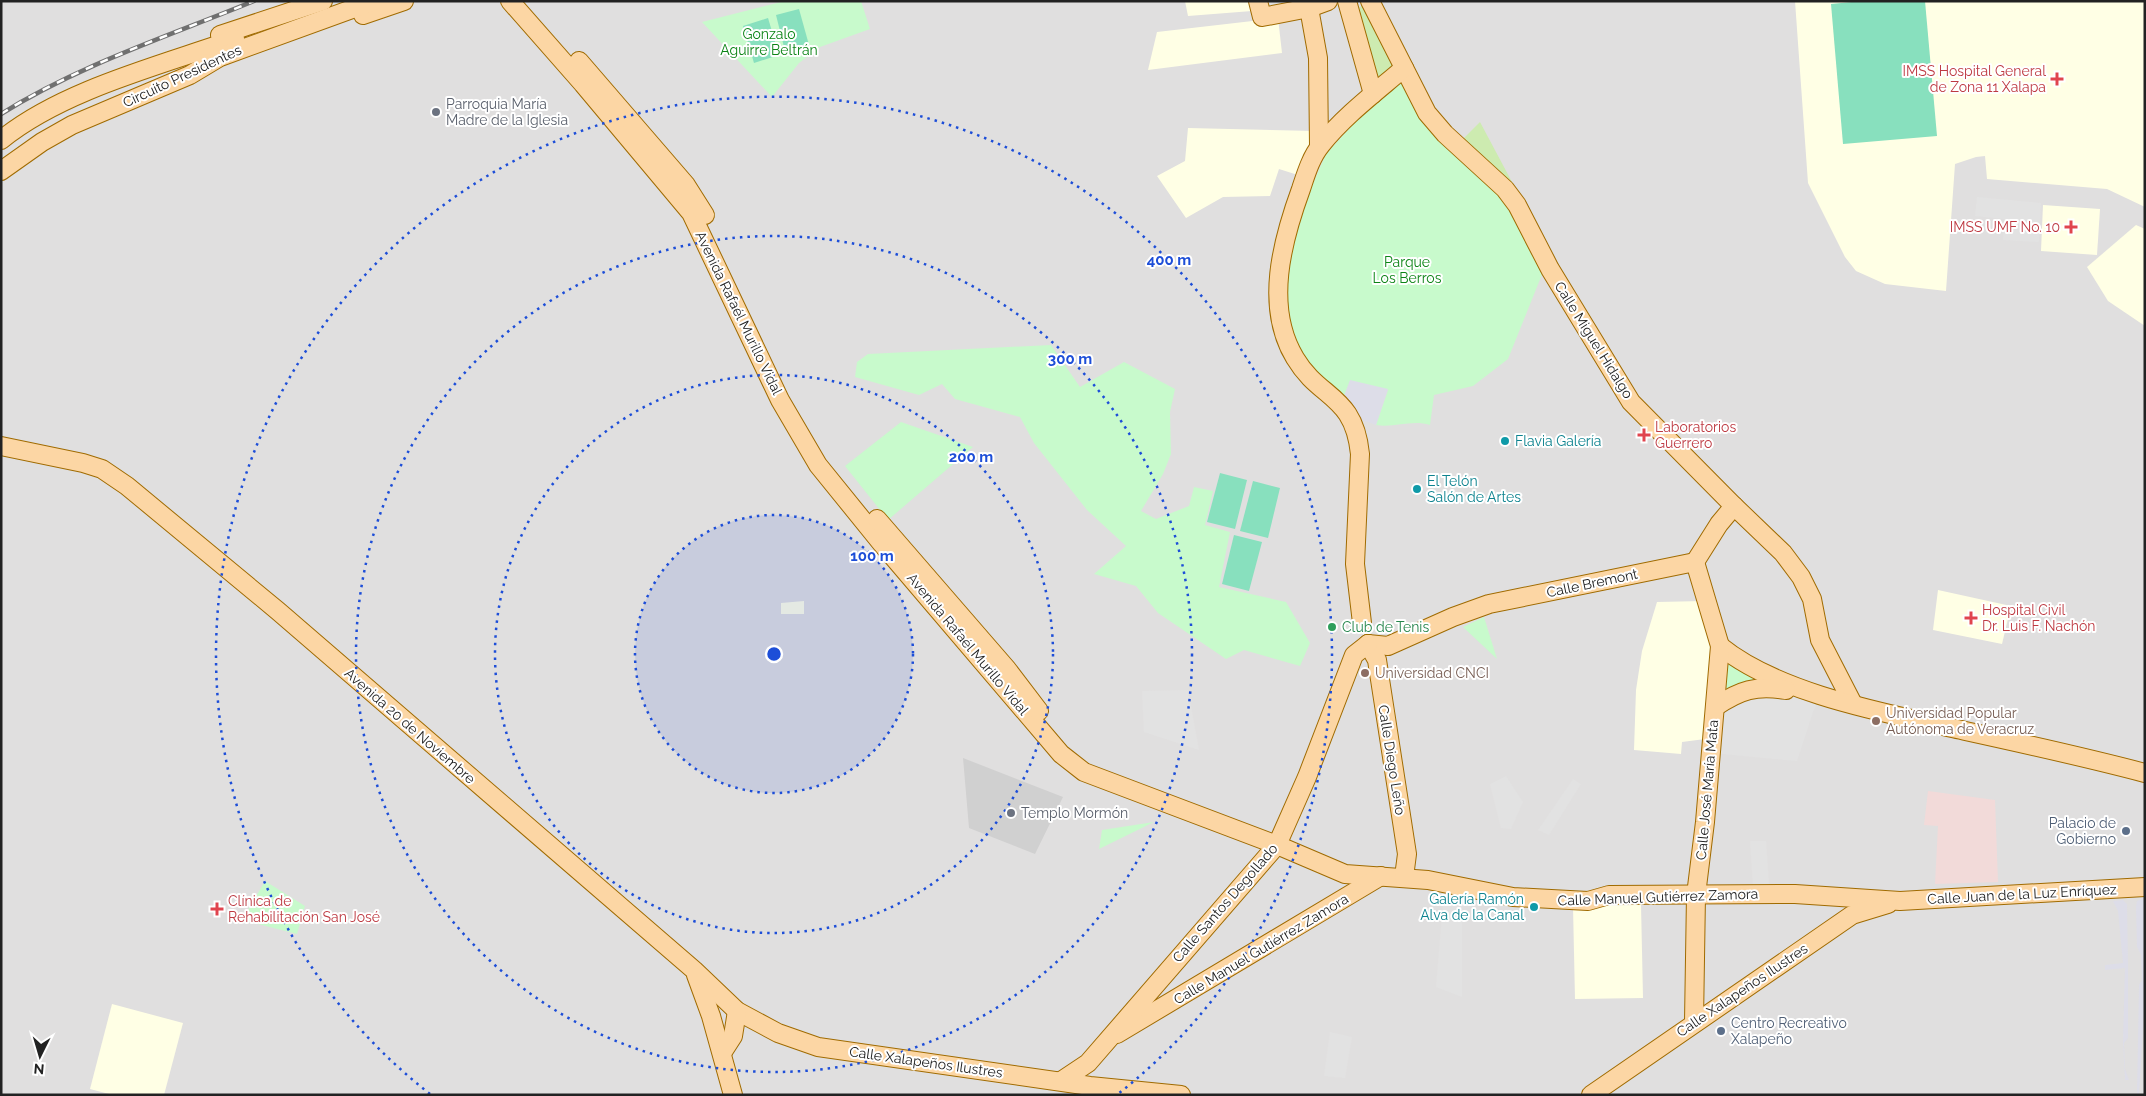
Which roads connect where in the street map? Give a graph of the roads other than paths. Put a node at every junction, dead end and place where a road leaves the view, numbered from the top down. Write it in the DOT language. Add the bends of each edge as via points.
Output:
graph roads {
  1 [pos="323,1"];
  2 [pos="344,1"];
  3 [pos="374,1"];
  4 [pos="510,1"];
  5 [pos="1328,1"];
  6 [pos="1347,1"];
  7 [pos="1370,1"];
  8 [pos="403,2"];
  9 [pos="1309,8"];
  10 [pos="1260,9"];
  11 [pos="529,11"];
  12 [pos="248,40"];
  13 [pos="154,66"];
  14 [pos="1404,68"];
  15 [pos="190,75"];
  16 [pos="1373,94"];
  17 [pos="1,140"];
  18 [pos="1319,146"];
  19 [pos="1,171"];
  20 [pos="1,446"];
  21 [pos="1734,506"];
  22 [pos="1695,562"];
  23 [pos="1362,623"];
  24 [pos="1368,644"];
  25 [pos="1720,646"];
  26 [pos="1821,695"];
  27 [pos="1853,704"];
  28 [pos="1715,707"];
  29 [pos="2145,773"];
  30 [pos="1279,841"];
  31 [pos="1381,876"];
  32 [pos="1404,877"];
  33 [pos="2145,887"];
  34 [pos="1696,895"];
  35 [pos="1900,900"];
  36 [pos="694,970"];
  37 [pos="737,1011"];
  38 [pos="711,1016"];
  39 [pos="1694,1022"];
  40 [pos="1104,1042"];
  41 [pos="722,1053"];
  42 [pos="1088,1063"];
  43 [pos="1061,1081"];
  44 [pos="1090,1086"];
  45 [pos="733,1095"];
  46 [pos="1181,1095"];
  47 [pos="1592,1095"];
  1 -- 13 [label="main road" via="187,46"];
  2 -- 12 [label="main road, Circuito Presidentes"];
  3 -- 12 [label="main road, Circuito Presidentes"];
  4 -- 11 [label="main road, Avenida Rafaél Murillo Vidal"];
  5 -- 9 [label="main road"];
  6 -- 16 [label="main road"];
  7 -- 14 [label="main road, Calle Miguel Hidalgo"];
  8 -- 15 [label="main road"];
  9 -- 10 [label="main road"];
  9 -- 18 [label="main road" via="1318,58"];
  11 -- 30 [label="main road, Avenida Rafaél Murillo Vidal" via="686,185 700,205 810,434 826,458 1007,669 1067,746 1087,762"];
  12 -- 13 [label="main road, Circuito Presidentes"];
  12 -- 15 [label="main road, Circuito Presidentes"];
  13 -- 17 [label="main road, Circuito Presidentes" via="59,104"];
  14 -- 16 [label="main road"];
  14 -- 21 [label="main road, Calle Miguel Hidalgo" via="1433,120 1505,189 1517,205 1550,269 1632,402"];
  15 -- 19 [label="main road, Circuito Presidentes" via="72,125"];
  16 -- 18 [label="main road"];
  18 -- 23 [label="main road" via="1299,195 1284,245 1279,273 1281,321 1287,341 1304,372 1349,413 1355,427 1360,454 1355,564"];
  20 -- 36 [label="main road, Avenida 20 de Noviembre" via="102,469 127,486 278,611"];
  21 -- 22 [label="main road"];
  21 -- 27 [label="main road, Calle Miguel Hidalgo" via="1783,553 1801,577 1812,599 1820,640"];
  22 -- 24 [label="main road, Calle Bremont" via="1489,604 1388,646"];
  22 -- 25 [label="main road, Calle José María Mata"];
  24 -- 30 [label="main road, Calle Santos Degollado" via="1354,655"];
  24 -- 32 [label="main road, Calle Diego Leño" via="1377,660 1407,854"];
  25 -- 26 [label="main road" via="1758,671"];
  25 -- 28 [label="main road, Calle José María Mata"];
  26 -- 27 [label="main road"];
  26 -- 28 [label="main road" via="1764,686 1746,690"];
  27 -- 29 [label="main road"];
  28 -- 34 [label="main road, Calle José María Mata"];
  30 -- 31 [label="main road, Avenida Rafaél Murillo Vidal" via="1350,866 1356,874"];
  30 -- 40 [label="main road, Calle Santos Degollado"];
  31 -- 32 [label="main road, Calle Manuel Gutiérrez Zamora"];
  31 -- 40 [label="main road, Calle Manuel Gutiérrez Zamora"];
  32 -- 34 [label="main road, Calle Manuel Gutiérrez Zamora" via="1513,897 1551,900 1588,901 1608,895"];
  33 -- 35 [label="main road, Calle Juan de la Luz Enríquez"];
  34 -- 35 [label="main road, Calle Manuel Gutiérrez Zamora" via="1796,894"];
  34 -- 39 [label="main road, Calle José María Mata"];
  35 -- 39 [label="main road, Calle Xalapeños Ilustres" via="1852,915"];
  36 -- 37 [label="main road, Calle Xalapeños Ilustres"];
  36 -- 38 [label="main road, Avenida 20 de Noviembre"];
  37 -- 38 [label="main road" via="722,1011"];
  37 -- 41 [label="main road" via="733,1036"];
  37 -- 43 [label="main road, Calle Xalapeños Ilustres" via="778,1034 818,1047"];
  38 -- 41 [label="main road, Avenida 20 de Noviembre"];
  39 -- 47 [label="main road, Calle Xalapeños Ilustres"];
  40 -- 42 [label="main road, Calle Santos Degollado"];
  41 -- 45 [label="main road, Avenida 20 de Noviembre"];
  42 -- 43 [label="main road, Calle Santos Degollado"];
  42 -- 44 [label="main road"];
  43 -- 44 [label="main road, Calle Xalapeños Ilustres"];
  44 -- 46 [label="main road, Calle Xalapeños Ilustres"];
}
